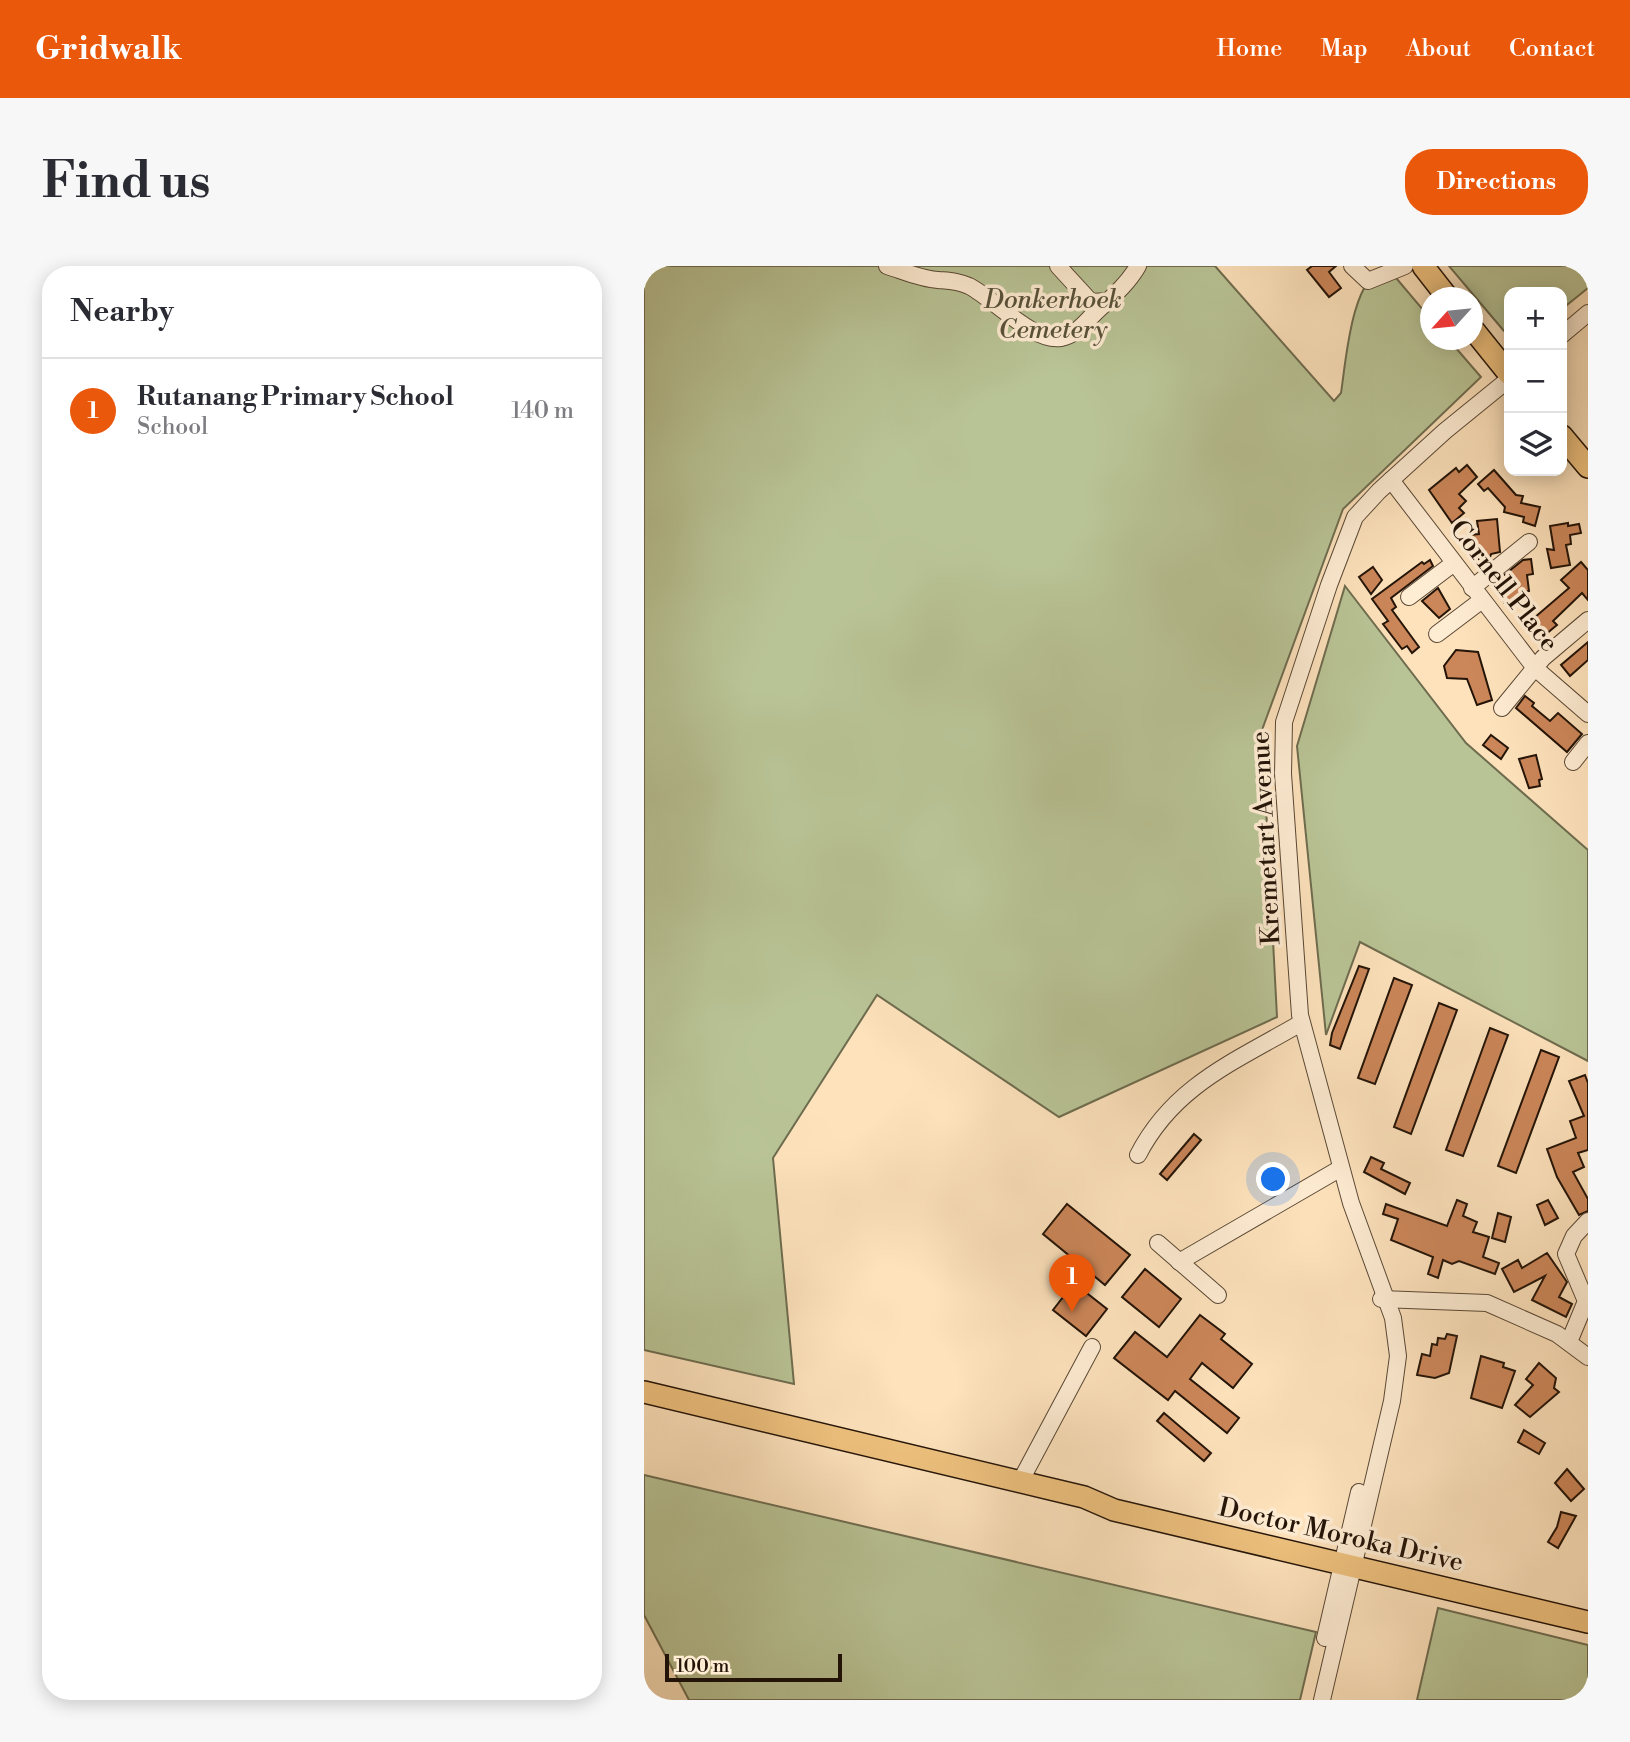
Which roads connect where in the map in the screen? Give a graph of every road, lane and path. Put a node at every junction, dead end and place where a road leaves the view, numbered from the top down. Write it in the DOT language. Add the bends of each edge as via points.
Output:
graph roads {
  1 [pos="887,266"];
  2 [pos="1058,266"];
  3 [pos="1138,266"];
  4 [pos="1352,266"];
  5 [pos="1405,266"];
  6 [pos="1423,266"];
  7 [pos="1439,287"];
  8 [pos="1108,301"];
  9 [pos="1588,313"];
  10 [pos="1567,331"];
  11 [pos="1483,342"];
  12 [pos="1504,368"];
  13 [pos="1504,383"];
  14 [pos="1567,442"];
  15 [pos="1588,467"];
  16 [pos="1391,480"];
  17 [pos="1529,542"];
  18 [pos="1454,564"];
  19 [pos="1477,594"];
  20 [pos="1409,597"];
  21 [pos="1588,620"];
  22 [pos="1437,634"];
  23 [pos="1535,668"];
  24 [pos="1502,708"];
  25 [pos="1588,714"];
  26 [pos="1588,743"];
  27 [pos="1573,762"];
  28 [pos="1301,1023"];
  29 [pos="1138,1155"];
  30 [pos="1341,1168"];
  31 [pos="1588,1221"];
  32 [pos="1157,1243"];
  33 [pos="1179,1262"];
  34 [pos="1218,1295"];
  35 [pos="1384,1298"];
  36 [pos="1569,1342"];
  37 [pos="1092,1347"];
  38 [pos="1588,1357"];
  39 [pos="644,1392"];
  40 [pos="1020,1482"];
  41 [pos="1084,1497"];
  42 [pos="1348,1559"];
  43 [pos="1588,1611"];
  44 [pos="1588,1622"];
  45 [pos="1311,1700"];
  46 [pos="1322,1700"];
  1 -- 8 [label="street" via="965,285 1047,337 1072,334"];
  2 -- 8 [label="street" via="1091,302"];
  3 -- 8 [label="street"];
  4 -- 5 [label="street" via="1362,279 1371,281"];
  6 -- 7 [label="main road"];
  9 -- 10 [label="street"];
  11 -- 12 [label="main road"];
  13 -- 16 [label="street, Kremetart Avenue"];
  14 -- 15 [label="main road"];
  16 -- 18 [label="street, Cornell Place"];
  16 -- 28 [label="street, Kremetart Avenue" via="1355,517 1348,532 1284,722 1283,774"];
  17 -- 19 [label="street"];
  18 -- 19 [label="street, Cornell Place"];
  18 -- 20 [label="street"];
  19 -- 22 [label="street"];
  19 -- 23 [label="street, Cornell Place"];
  21 -- 23 [label="street"];
  23 -- 24 [label="street"];
  23 -- 25 [label="street, Cornell Place"];
  26 -- 27 [label="street"];
  28 -- 29 [label="street" via="1182,1095"];
  28 -- 30 [label="street, Kremetart Avenue"];
  30 -- 33 [label="street"];
  30 -- 35 [label="street, Kremetart Avenue"];
  31 -- 36 [label="street" via="1566,1254 1586,1301"];
  32 -- 33 [label="street"];
  33 -- 34 [label="street"];
  35 -- 36 [label="street" via="1487,1303"];
  35 -- 42 [label="street, Kremetart Avenue" via="1388,1366"];
  36 -- 38 [label="street"];
  37 -- 40 [label="street"];
  39 -- 40 [label="main road, Doctor Moroka Drive"];
  40 -- 41 [label="main road, Doctor Moroka Drive"];
  41 -- 42 [label="main road, Doctor Moroka Drive" via="1139,1516 1284,1550"];
  41 -- 42 [label="main road, Doctor Moroka Drive" via="1105,1497"];
  42 -- 43 [label="main road, Doctor Moroka Drive"];
  42 -- 44 [label="main road, Doctor Moroka Drive"];
  42 -- 45 [label="street, Kremetart Avenue"];
  42 -- 46 [label="street, Kremetart Avenue"];
}
